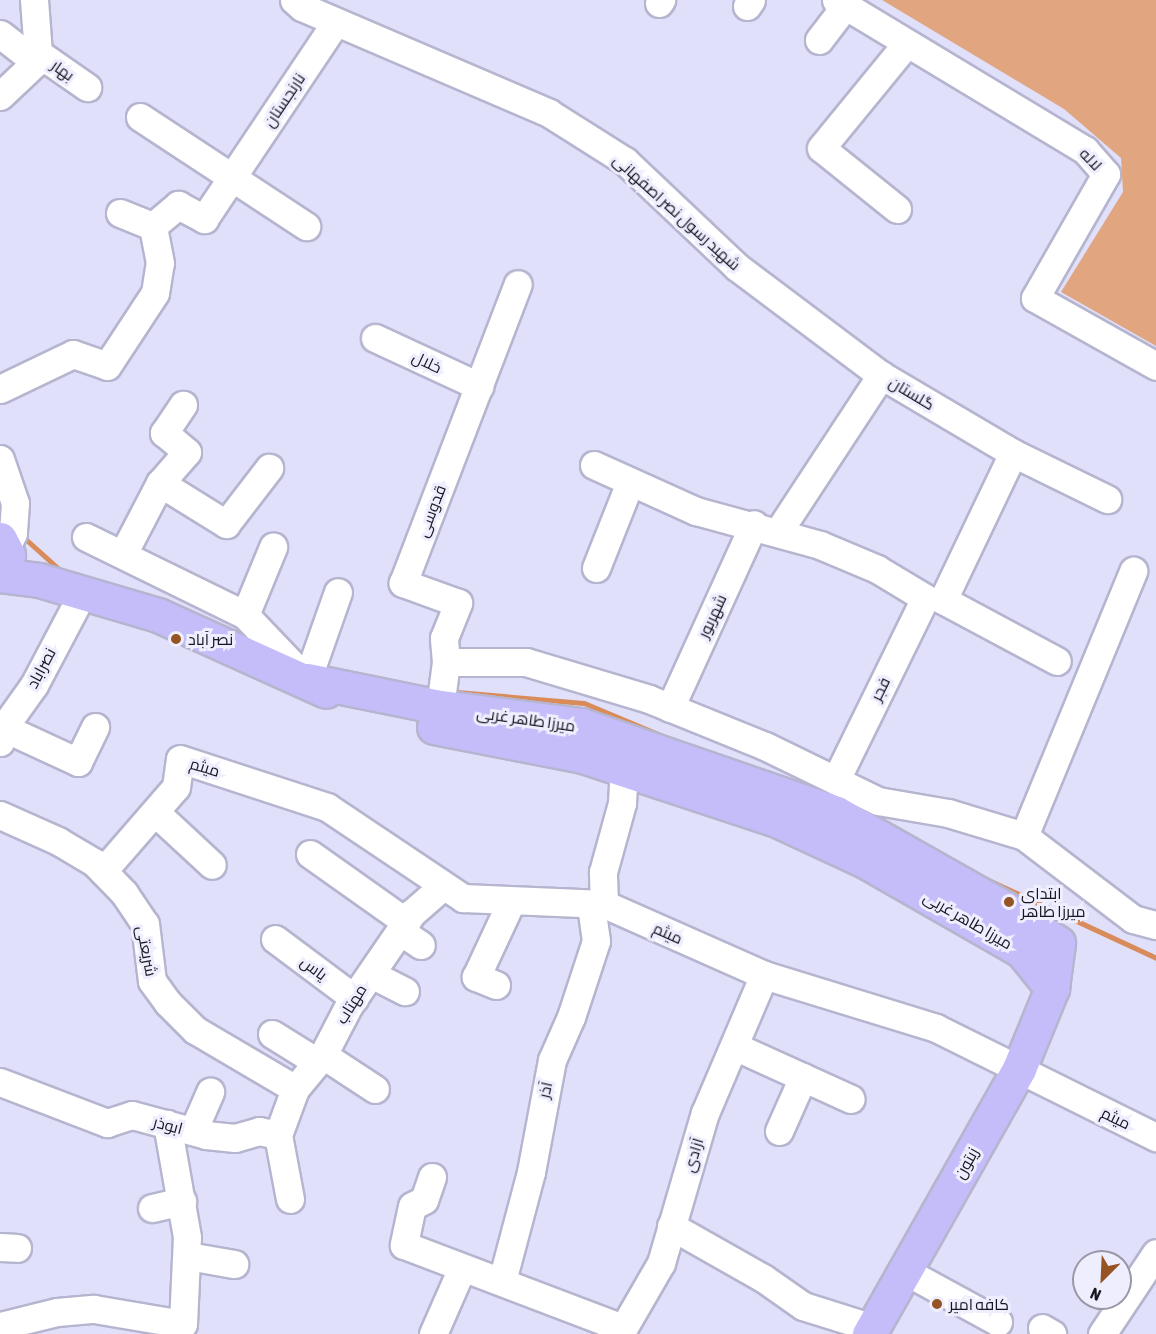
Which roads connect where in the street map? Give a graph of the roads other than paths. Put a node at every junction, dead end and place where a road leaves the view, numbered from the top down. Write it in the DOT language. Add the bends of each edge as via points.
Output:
graph roads {
  1 [pos="34,0"];
  2 [pos="294,0"];
  3 [pos="840,3"];
  4 [pos="336,22"];
  5 [pos="0,34"];
  6 [pos="819,40"];
  7 [pos="906,44"];
  8 [pos="37,57"];
  9 [pos="87,87"];
  10 [pos="0,96"];
  11 [pos="140,117"];
  12 [pos="231,179"];
  13 [pos="897,209"];
  14 [pos="120,213"];
  15 [pos="153,226"];
  16 [pos="306,226"];
  17 [pos="518,284"];
  18 [pos="375,338"];
  19 [pos="1156,366"];
  20 [pos="881,375"];
  21 [pos="479,386"];
  22 [pos="0,389"];
  23 [pos="183,405"];
  24 [pos="1013,453"];
  25 [pos="0,459"];
  26 [pos="594,465"];
  27 [pos="269,468"];
  28 [pos="630,482"];
  29 [pos="160,483"];
  30 [pos="1107,499"];
  31 [pos="766,528"];
  32 [pos="86,537"];
  33 [pos="273,547"];
  34 [pos="6,549"];
  35 [pos="123,554"];
  36 [pos="596,568"];
  37 [pos="1133,571"];
  38 [pos="338,592"];
  39 [pos="82,594"];
  40 [pos="245,615"];
  41 [pos="446,662"];
  42 [pos="1057,662"];
  43 [pos="307,680"];
  44 [pos="440,707"];
  45 [pos="670,708"];
  46 [pos="95,727"];
  47 [pos="1,732"];
  48 [pos="624,770"];
  49 [pos="836,780"];
  50 [pos="156,813"];
  51 [pos="0,815"];
  52 [pos="1024,836"];
  53 [pos="310,854"];
  54 [pos="212,865"];
  55 [pos="103,871"];
  56 [pos="443,886"];
  57 [pos="511,902"];
  58 [pos="597,904"];
  59 [pos="1156,925"];
  60 [pos="409,932"];
  61 [pos="275,939"];
  62 [pos="371,974"];
  63 [pos="764,975"];
  64 [pos="496,985"];
  65 [pos="1052,988"];
  66 [pos="405,991"];
  67 [pos="354,998"];
  68 [pos="272,1034"];
  69 [pos="734,1046"];
  70 [pos="320,1058"];
  71 [pos="1018,1069"];
  72 [pos="803,1077"];
  73 [pos="0,1082"];
  74 [pos="295,1089"];
  75 [pos="375,1089"];
  76 [pos="210,1092"];
  77 [pos="851,1099"];
  78 [pos="167,1124"];
  79 [pos="193,1131"];
  80 [pos="779,1131"];
  81 [pos="278,1135"];
  82 [pos="1156,1137"];
  83 [pos="432,1178"];
  84 [pos="290,1198"];
  85 [pos="182,1201"];
  86 [pos="152,1208"];
  87 [pos="671,1226"];
  88 [pos="1156,1254"];
  89 [pos="188,1256"];
  90 [pos="234,1264"];
  91 [pos="462,1268"];
  92 [pos="905,1271"];
  93 [pos="502,1281"];
  94 [pos="998,1322"];
  95 [pos="0,1326"];
  96 [pos="622,1331"];
  97 [pos="871,1331"];
  98 [pos="433,1334"];
  99 [pos="1102,1334"];
  1 -- 8 [label="street"];
  2 -- 4 [label="street, شهید رسول نصر اصفهانی"];
  3 -- 6 [label="street"];
  3 -- 7 [label="street, لاله"];
  4 -- 12 [label="street, نارنجستان"];
  4 -- 20 [label="street, شهید رسول نصر اصفهانی" via="549,113 625,161 737,267"];
  5 -- 8 [label="street, بهار"];
  7 -- 13 [label="street" via="821,148"];
  7 -- 19 [label="street, لاله" via="1085,150 1106,174 1035,298"];
  8 -- 9 [label="street, بهار"];
  8 -- 10 [label="street"];
  11 -- 12 [label="street"];
  12 -- 15 [label="street, نارنجستان" via="204,219 178,205"];
  12 -- 16 [label="street"];
  14 -- 15 [label="street"];
  15 -- 22 [label="street" via="160,263 156,293 107,366 74,354"];
  17 -- 21 [label="street, قدوسی"];
  18 -- 21 [label="street, خلال"];
  20 -- 24 [label="street, گلستان"];
  20 -- 31 [label="street, گلستان"];
  21 -- 41 [label="street, قدوسی" via="403,583 458,603 444,638"];
  23 -- 29 [label="street" via="164,433 187,452"];
  24 -- 30 [label="street, گلستان"];
  24 -- 42 [label="street" via="943,600"];
  25 -- 34 [label="street" via="15,503"];
  26 -- 28 [label="street"];
  27 -- 29 [label="street" via="226,524"];
  28 -- 31 [label="street" via="696,511"];
  28 -- 36 [label="street"];
  29 -- 35 [label="street"];
  31 -- 45 [label="street, شهریور"];
  31 -- 49 [label="street, فجر" via="876,569 925,598"];
  32 -- 35 [label="street"];
  33 -- 40 [label="street"];
  34 -- 39 [label="main road, میرزا طاهر غربی" via="39,580"];
  35 -- 40 [label="street"];
  37 -- 52 [label="street"];
  38 -- 43 [label="street"];
  39 -- 43 [label="main road, میرزا طاهر غربی" via="158,615"];
  39 -- 47 [label="street, نصراباد" via="34,685"];
  40 -- 43 [label="street"];
  41 -- 44 [label="street, قدوسی"];
  41 -- 45 [label="street" via="526,662"];
  43 -- 44 [label="main road, میرزا طاهر غربی"];
  43 -- 48 [label="main road, میرزا طاهر غربی" via="365,712 583,756"];
  44 -- 65 [label="main road, میرزا طاهر غربی" via="580,725 836,813 1058,942"];
  45 -- 49 [label="street"];
  46 -- 47 [label="street" via="78,762"];
  48 -- 58 [label="street, آذر" via="622,803"];
  48 -- 65 [label="main road, میرزا طاهر غربی" via="779,821 865,861 1022,951"];
  49 -- 52 [label="street" via="878,801 948,813"];
  50 -- 54 [label="street"];
  50 -- 55 [label="street"];
  50 -- 56 [label="street, میثم" via="176,787 180,759 327,807"];
  51 -- 55 [label="street, شریعتی" via="58,841"];
  52 -- 59 [label="street" via="1133,919"];
  53 -- 60 [label="street"];
  55 -- 74 [label="street, شریعتی" via="145,924 152,981 168,1003 195,1030"];
  56 -- 57 [label="street, میثم" via="462,898"];
  56 -- 60 [label="street, مهتاب"];
  57 -- 58 [label="street, میثم"];
  57 -- 64 [label="street" via="476,977"];
  58 -- 63 [label="street, میثم"];
  58 -- 93 [label="street, آذر" via="596,941 552,1060 531,1172"];
  60 -- 62 [label="street, مهتاب"];
  61 -- 67 [label="street, یاس"];
  62 -- 66 [label="street"];
  62 -- 67 [label="street, مهتاب"];
  63 -- 69 [label="street, آزادی"];
  63 -- 71 [label="street, میثم" via="936,1028"];
  65 -- 71 [label="main road, زیتون"];
  67 -- 70 [label="street, مهتاب"];
  68 -- 70 [label="street"];
  69 -- 72 [label="street"];
  69 -- 87 [label="street, آزادی" via="705,1113"];
  70 -- 74 [label="street, مهتاب"];
  70 -- 75 [label="street"];
  71 -- 82 [label="street, میثم"];
  71 -- 92 [label="main road, زیتون"];
  72 -- 77 [label="street"];
  72 -- 80 [label="street"];
  73 -- 78 [label="street, ابوذر" via="107,1123 132,1115"];
  74 -- 81 [label="street, مهتاب"];
  76 -- 79 [label="street"];
  78 -- 79 [label="street, ابوذر"];
  78 -- 85 [label="street"];
  79 -- 81 [label="street, ابوذر" via="235,1138 259,1131"];
  81 -- 84 [label="street"];
  83 -- 91 [label="street" via="424,1200 412,1206 404,1245"];
  85 -- 86 [label="street"];
  85 -- 89 [label="street"];
  87 -- 96 [label="street, آزادی" via="661,1263"];
  87 -- 97 [label="street" via="763,1278 803,1306"];
  88 -- 99 [label="street"];
  89 -- 90 [label="street"];
  89 -- 95 [label="street" via="183,1324 94,1309 57,1312"];
  91 -- 93 [label="street"];
  91 -- 98 [label="street"];
  92 -- 94 [label="street"];
  92 -- 97 [label="main road, زیتون"];
  93 -- 96 [label="street"];
}
